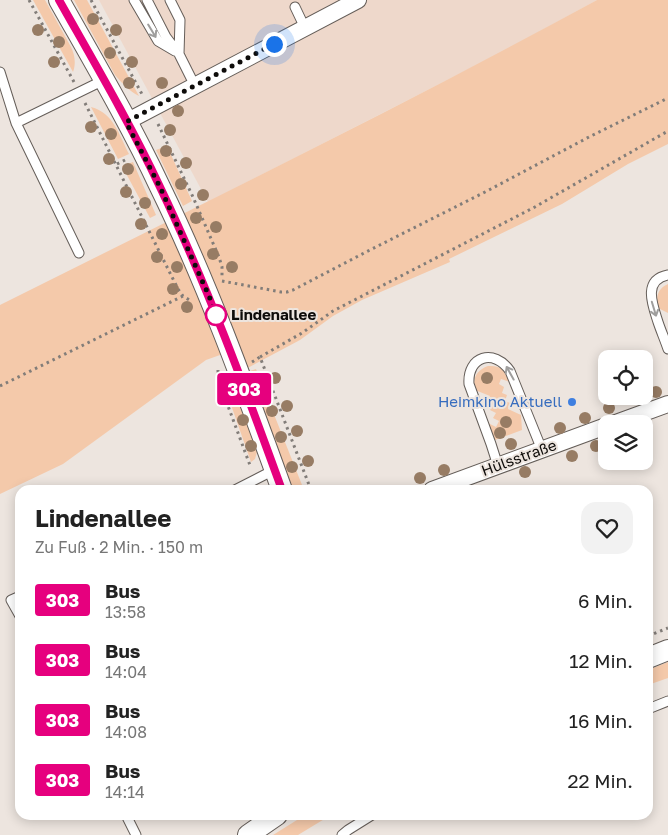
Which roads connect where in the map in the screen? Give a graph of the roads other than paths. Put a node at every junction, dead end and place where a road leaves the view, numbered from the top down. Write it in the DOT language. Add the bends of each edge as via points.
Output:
graph roads {
  1 [pos="59,0"];
  2 [pos="134,0"];
  3 [pos="147,0"];
  4 [pos="170,0"];
  5 [pos="358,0"];
  6 [pos="295,7"];
  7 [pos="305,28"];
  8 [pos="179,54"];
  9 [pos="0,72"];
  10 [pos="104,80"];
  11 [pos="195,86"];
  12 [pos="126,122"];
  13 [pos="16,123"];
  14 [pos="79,253"];
  15 [pos="668,275"];
  16 [pos="668,349"];
  17 [pos="668,404"];
  18 [pos="638,415"];
  19 [pos="598,429"];
  20 [pos="542,450"];
  21 [pos="498,466"];
  22 [pos="274,470"];
  23 [pos="245,485"];
  24 [pos="280,485"];
  25 [pos="446,485"];
  26 [pos="15,598"];
  27 [pos="15,607"];
  28 [pos="668,650"];
  29 [pos="653,656"];
  30 [pos="668,701"];
  31 [pos="653,707"];
  32 [pos="128,820"];
  33 [pos="269,820"];
  34 [pos="364,820"];
  35 [pos="136,835"];
  36 [pos="248,835"];
  37 [pos="342,835"];
  1 -- 10 [label="street"];
  2 -- 8 [label="lane, one-way" via="158,41"];
  3 -- 8 [label="lane" via="166,37"];
  4 -- 8 [label="lane" via="180,20"];
  5 -- 7 [label="street"];
  6 -- 7 [label="lane"];
  7 -- 11 [label="street"];
  8 -- 11 [label="lane"];
  9 -- 13 [label="lane"];
  10 -- 12 [label="street"];
  10 -- 13 [label="lane"];
  11 -- 12 [label="street"];
  12 -- 22 [label="street" via="160,187 214,309 224,358"];
  13 -- 14 [label="lane"];
  15 -- 16 [label="lane, one-way" via="657,280 651,293"];
  17 -- 18 [label="street"];
  19 -- 20 [label="street, Hülsstraße"];
  20 -- 21 [label="street, Hülsstraße"];
  20 -- 21 [label="lane, one-way" via="510,371 500,360 484,358 472,367 469,384"];
  21 -- 25 [label="street, Hülsstraße"];
  22 -- 23 [label="lane"];
  22 -- 24 [label="street"];
  26 -- 27 [label="lane" via="11,600"];
  28 -- 29 [label="street"];
  30 -- 31 [label="lane"];
  32 -- 35 [label="lane"];
  33 -- 36 [label="street"];
  34 -- 37 [label="lane"];
}
